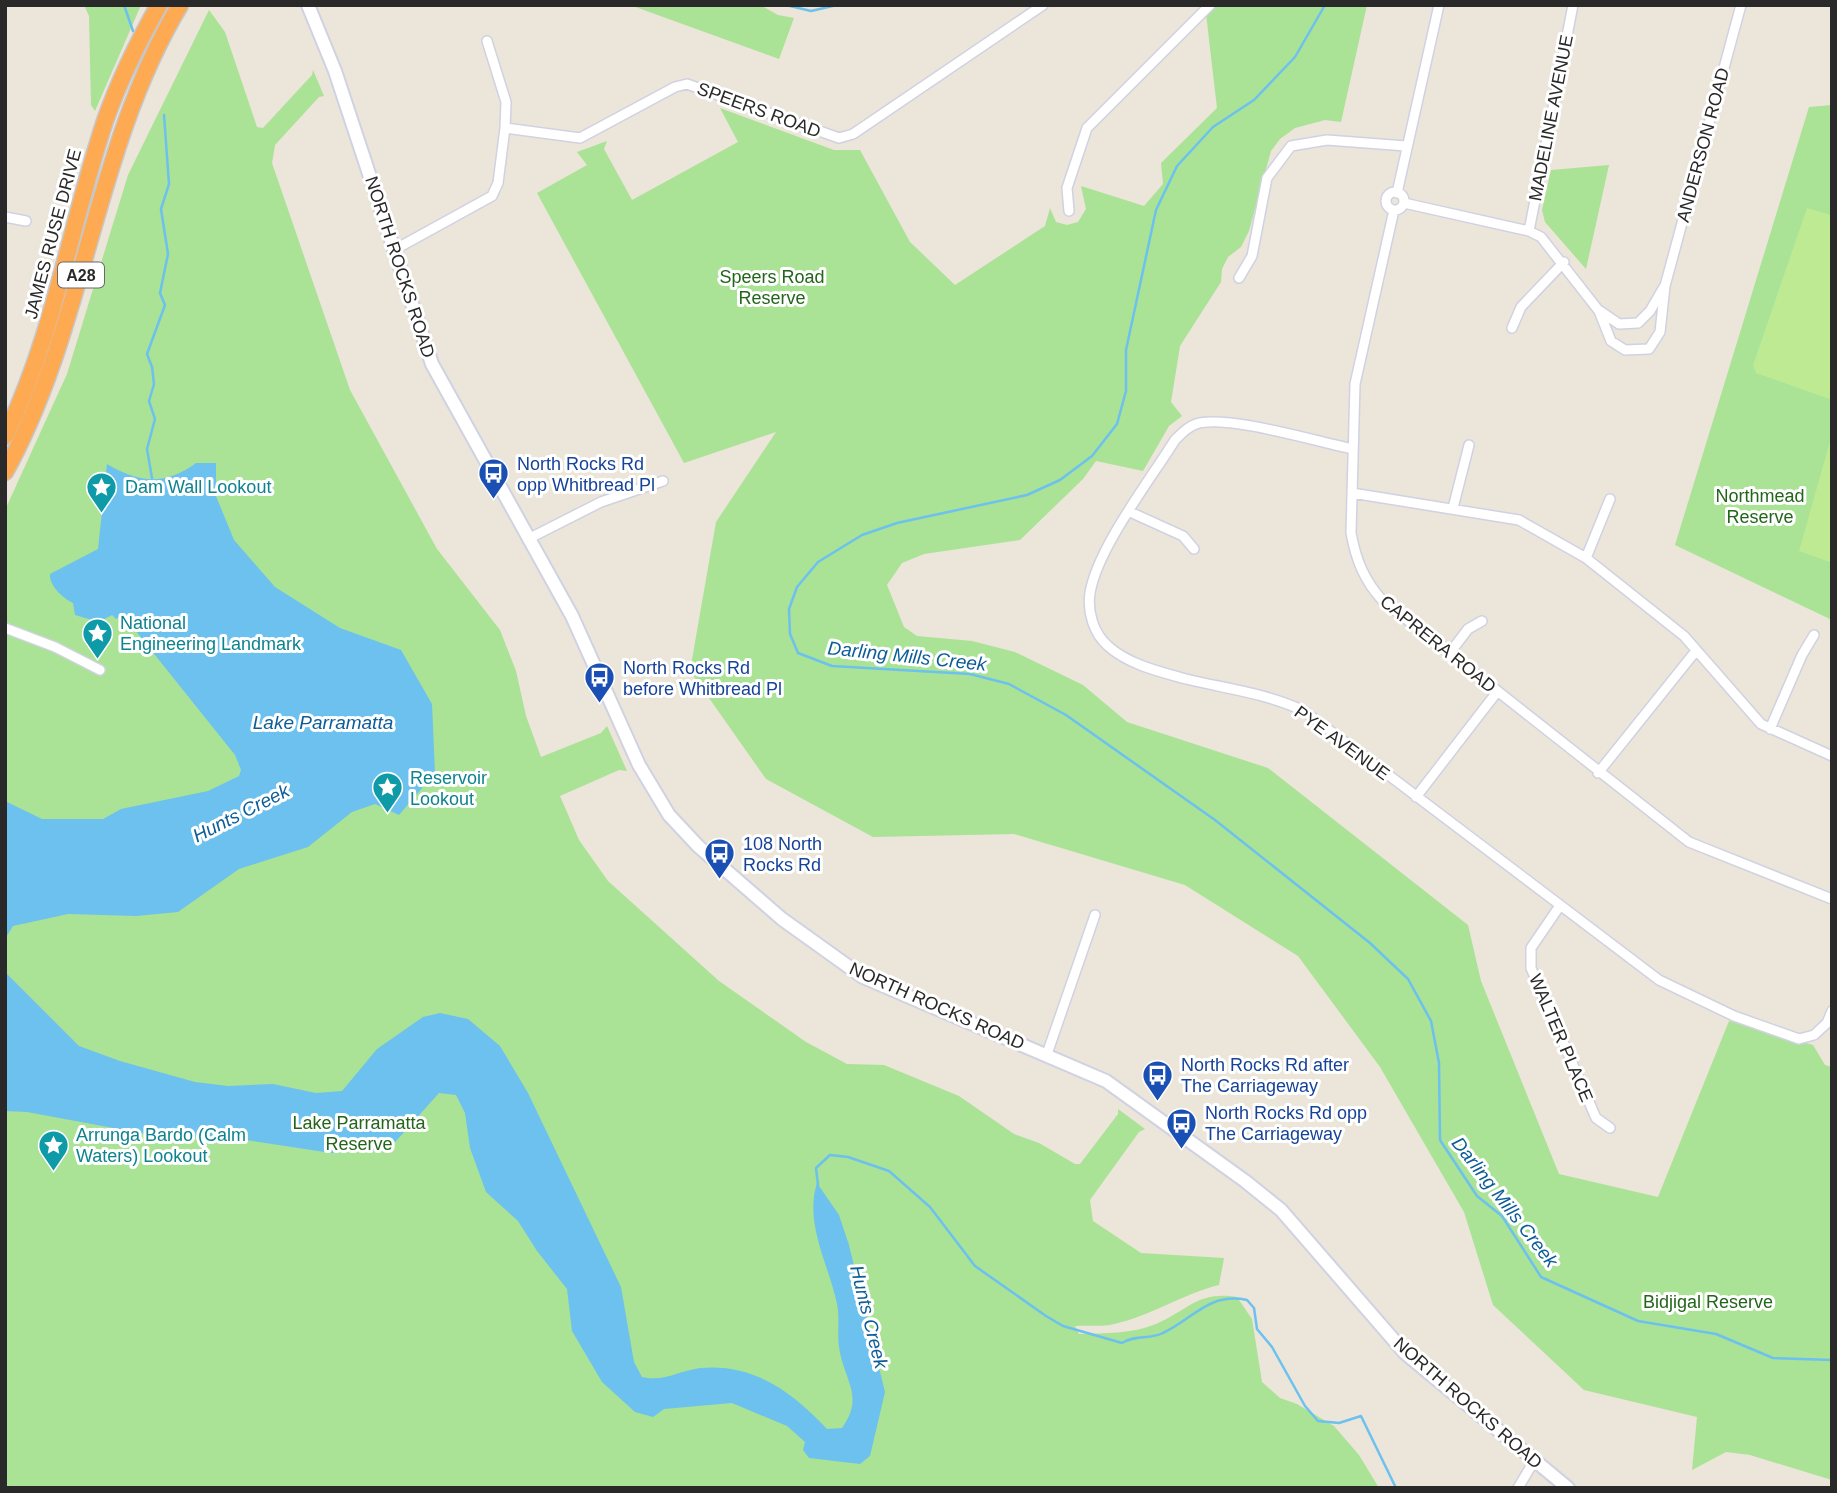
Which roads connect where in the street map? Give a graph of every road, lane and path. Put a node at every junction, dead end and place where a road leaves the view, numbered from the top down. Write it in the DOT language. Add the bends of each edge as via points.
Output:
graph roads {
  1 [pos="159,5"];
  2 [pos="180,5"];
  3 [pos="308,5"];
  4 [pos="1043,5"];
  5 [pos="1210,5"];
  6 [pos="1439,5"];
  7 [pos="1573,5"];
  8 [pos="1741,5"];
  9 [pos="487,41"];
  10 [pos="505,128"];
  11 [pos="1406,146"];
  12 [pos="1397,193"];
  13 [pos="1404,203"];
  14 [pos="1394,210"];
  15 [pos="1069,211"];
  16 [pos="5,217"];
  17 [pos="26,221"];
  18 [pos="1529,231"];
  19 [pos="394,250"];
  20 [pos="1564,262"];
  21 [pos="1240,278"];
  22 [pos="1665,286"];
  23 [pos="1599,310"];
  24 [pos="1512,328"];
  25 [pos="5,436"];
  26 [pos="1469,445"];
  27 [pos="1353,449"];
  28 [pos="5,472"];
  29 [pos="663,481"];
  30 [pos="1352,493"];
  31 [pos="1610,499"];
  32 [pos="1453,508"];
  33 [pos="1130,512"];
  34 [pos="528,539"];
  35 [pos="1194,549"];
  36 [pos="1586,558"];
  37 [pos="1482,621"];
  38 [pos="5,628"];
  39 [pos="1814,635"];
  40 [pos="1695,652"];
  41 [pos="1449,654"];
  42 [pos="100,670"];
  43 [pos="1497,692"];
  44 [pos="1770,729"];
  45 [pos="1832,757"];
  46 [pos="1598,772"];
  47 [pos="1416,797"];
  48 [pos="1832,898"];
  49 [pos="1559,907"];
  50 [pos="1095,915"];
  51 [pos="1832,1011"];
  52 [pos="1047,1054"];
  53 [pos="1610,1128"];
  54 [pos="1534,1461"];
  55 [pos="1518,1488"];
  56 [pos="1567,1488"];
  1 -- 25 [label="highway, JAMES RUSE DRIVE / A28" via="106,118 43,343"];
  2 -- 28 [label="highway, JAMES RUSE DRIVE / A28" via="144,73 123,126 52,369"];
  3 -- 19 [label="main road, NORTH ROCKS ROAD" via="335,71"];
  4 -- 10 [label="street, SPEERS ROAD" via="853,134 839,138 687,84 675,86 580,138"];
  5 -- 15 [label="street" via="1087,128 1067,188"];
  6 -- 11 [label="street"];
  7 -- 18 [label="street, MADELINE AVENUE"];
  8 -- 22 [label="street, ANDERSON ROAD"];
  9 -- 10 [label="street" via="506,103"];
  10 -- 19 [label="street" via="492,196"];
  11 -- 12 [label="street"];
  11 -- 21 [label="street" via="1327,140 1291,146 1268,178 1252,256"];
  12 -- 13 [label="street"];
  12 -- 14 [label="street" via="1387,200"];
  13 -- 14 [label="street"];
  13 -- 18 [label="street"];
  14 -- 27 [label="street, CAPRERA ROAD" via="1360,351"];
  16 -- 17 [label="street"];
  18 -- 20 [label="street, ANDERSON ROAD"];
  19 -- 34 [label="main road, NORTH ROCKS ROAD" via="432,364"];
  20 -- 23 [label="street, ANDERSON ROAD"];
  20 -- 24 [label="street" via="1521,307"];
  22 -- 23 [label="street, ANDERSON ROAD" via="1638,323 1619,324"];
  22 -- 23 [label="street, ANDERSON ROAD" via="1662,323 1649,349 1617,346"];
  26 -- 32 [label="street"];
  27 -- 30 [label="street, CAPRERA ROAD"];
  27 -- 33 [label="street, PYE AVENUE" via="1225,422 1196,424 1175,440"];
  29 -- 34 [label="street" via="601,502"];
  30 -- 32 [label="street"];
  30 -- 41 [label="street, CAPRERA ROAD" via="1354,552 1369,585"];
  31 -- 36 [label="street"];
  32 -- 36 [label="street" via="1519,520"];
  33 -- 35 [label="street" via="1183,536"];
  33 -- 47 [label="street, PYE AVENUE" via="1090,593 1092,621 1108,646 1157,671 1266,695 1304,711"];
  34 -- 52 [label="main road, NORTH ROCKS ROAD" via="572,616 649,784 669,815 698,846 782,919 863,977"];
  36 -- 40 [label="street" via="1684,636"];
  37 -- 41 [label="street" via="1468,629"];
  38 -- 42 [label="street"];
  39 -- 44 [label="street"];
  40 -- 44 [label="street"];
  40 -- 46 [label="street"];
  41 -- 43 [label="street, CAPRERA ROAD"];
  43 -- 46 [label="street, CAPRERA ROAD"];
  43 -- 47 [label="street"];
  44 -- 45 [label="street"];
  46 -- 48 [label="street, CAPRERA ROAD" via="1689,842"];
  47 -- 49 [label="street, PYE AVENUE"];
  49 -- 51 [label="street, PYE AVENUE" via="1659,980 1746,1020 1799,1039 1814,1035"];
  49 -- 53 [label="street, WALTER PLACE" via="1531,948 1531,968 1595,1118"];
  50 -- 52 [label="street"];
  52 -- 54 [label="main road, NORTH ROCKS ROAD" via="1106,1081 1262,1194 1295,1225 1405,1353"];
  54 -- 55 [label="street"];
  54 -- 56 [label="main road, NORTH ROCKS ROAD"];
}
